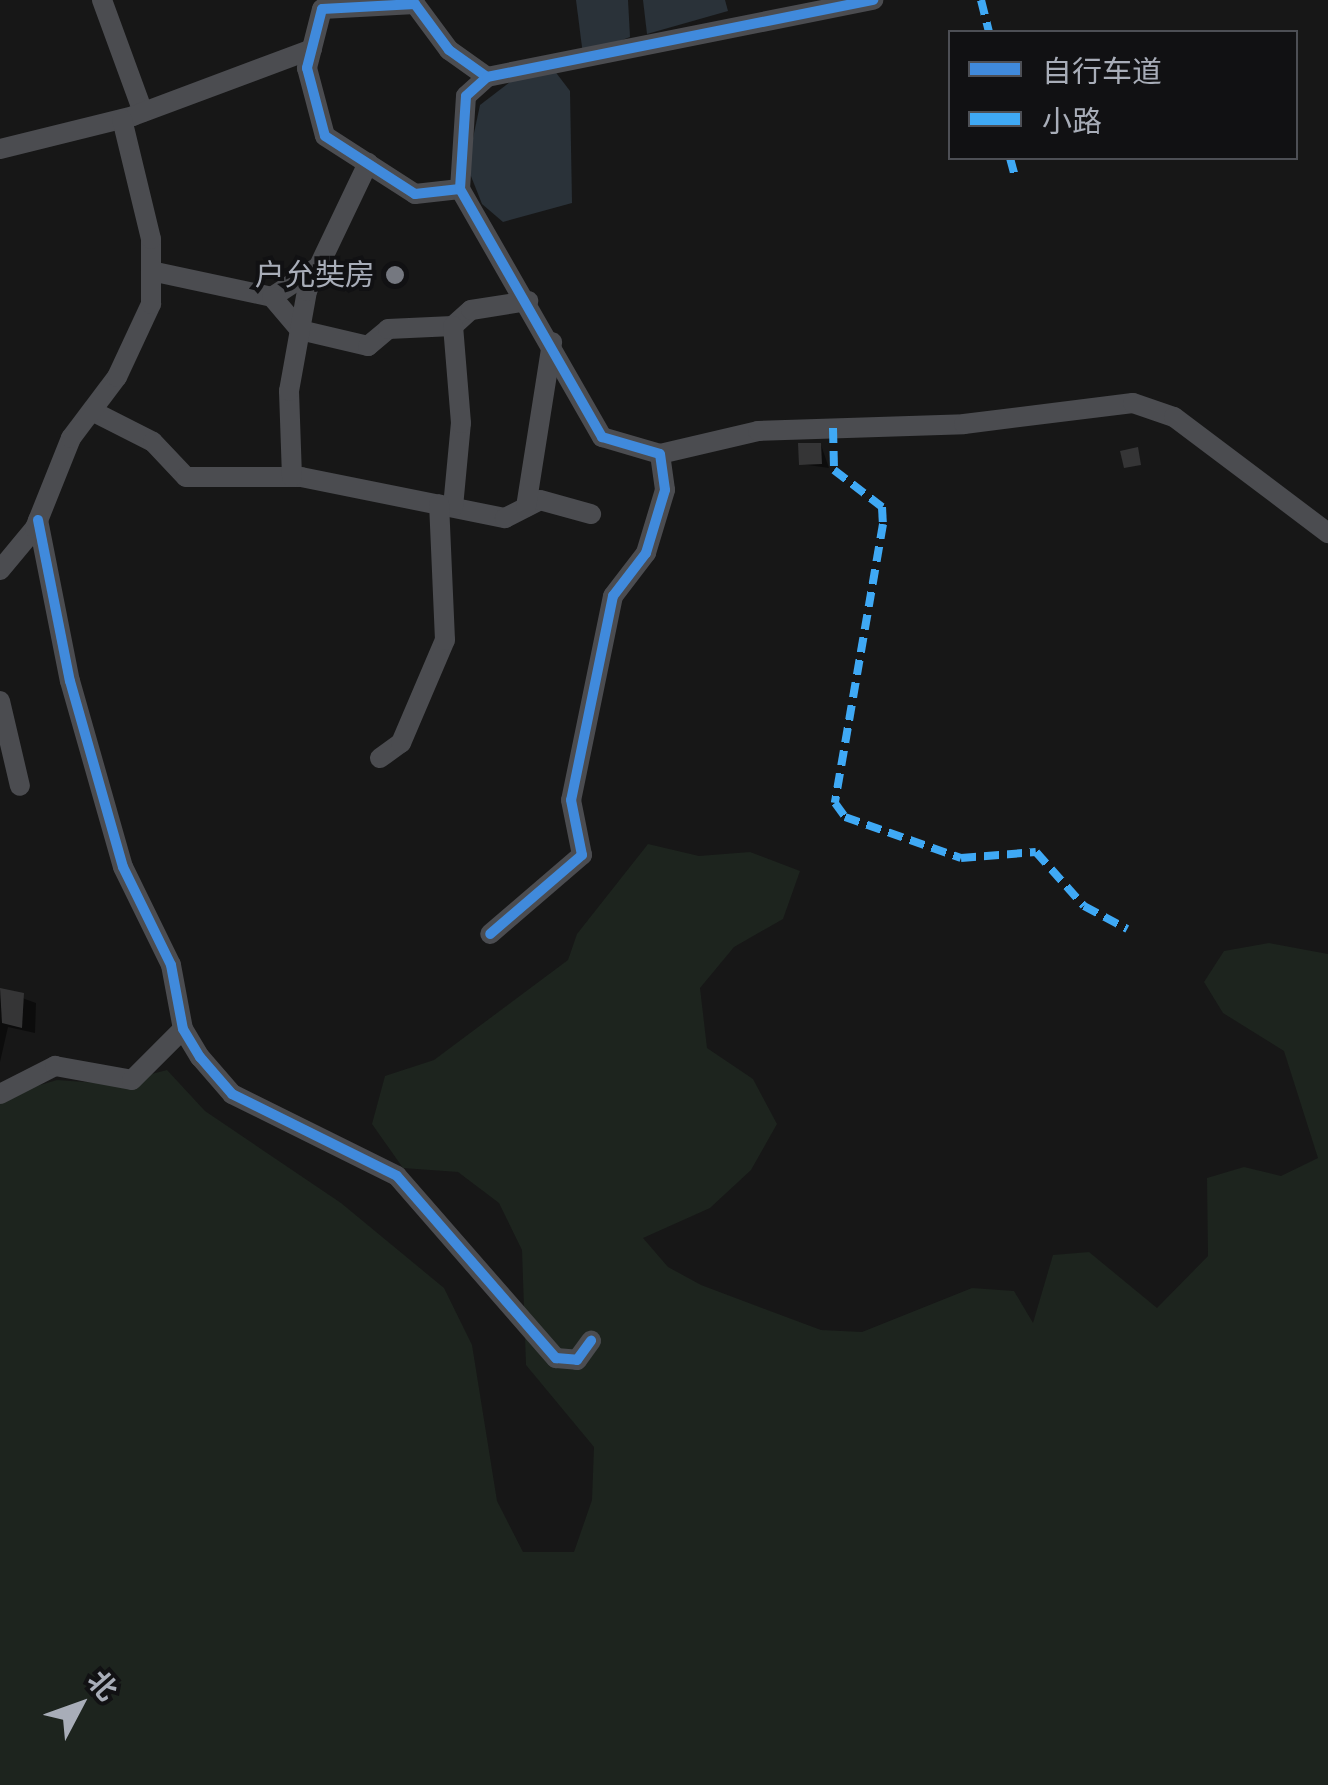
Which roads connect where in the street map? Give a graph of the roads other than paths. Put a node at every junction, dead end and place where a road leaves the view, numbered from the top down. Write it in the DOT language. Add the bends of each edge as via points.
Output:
graph roads {
  1 [pos="102,0"];
  2 [pos="873,0"];
  3 [pos="322,4"];
  4 [pos="312,50"];
  5 [pos="488,76"];
  6 [pos="143,112"];
  7 [pos="122,119"];
  8 [pos="0,149"];
  9 [pos="368,164"];
  10 [pos="460,189"];
  11 [pos="319,266"];
  12 [pos="151,271"];
  13 [pos="272,297"];
  14 [pos="528,301"];
  15 [pos="454,326"];
  16 [pos="300,330"];
  17 [pos="552,342"];
  18 [pos="92,410"];
  19 [pos="660,454"];
  20 [pos="292,478"];
  21 [pos="446,505"];
  22 [pos="526,507"];
  23 [pos="591,514"];
  24 [pos="38,520"];
  25 [pos="1328,534"];
  26 [pos="0,570"];
  27 [pos="0,701"];
  28 [pos="380,758"];
  29 [pos="20,786"];
  30 [pos="490,934"];
  31 [pos="183,1029"];
  32 [pos="0,1094"];
  33 [pos="591,1341"];
  1 -- 6 [label="street"];
  2 -- 5 [label="street"];
  3 -- 4 [label="street"];
  3 -- 5 [label="street" via="415,4 450,50"];
  4 -- 6 [label="street"];
  4 -- 9 [label="street" via="307,68 325,136"];
  5 -- 10 [label="street" via="466,96"];
  6 -- 7 [label="street"];
  7 -- 8 [label="street"];
  7 -- 12 [label="street"];
  9 -- 10 [label="street" via="415,194"];
  9 -- 11 [label="street"];
  10 -- 14 [label="street"];
  11 -- 13 [label="street"];
  11 -- 16 [label="street"];
  12 -- 13 [label="street"];
  12 -- 18 [label="street" via="151,304"];
  13 -- 16 [label="street"];
  14 -- 15 [label="street" via="471,310"];
  14 -- 17 [label="street"];
  15 -- 16 [label="street" via="388,329 368,346"];
  15 -- 21 [label="street" via="461,423"];
  16 -- 20 [label="street" via="289,391"];
  17 -- 19 [label="street" via="602,438"];
  17 -- 22 [label="street"];
  18 -- 20 [label="street" via="153,442 186,477"];
  18 -- 24 [label="street"];
  19 -- 25 [label="street" via="758,431 964,424 1133,403 1174,417"];
  19 -- 30 [label="street" via="665,490 646,553 613,596 571,800 582,855"];
  20 -- 21 [label="street"];
  21 -- 22 [label="street" via="505,518"];
  21 -- 28 [label="street" via="445,640 401,743"];
  22 -- 23 [label="street" via="540,500"];
  24 -- 26 [label="street"];
  24 -- 31 [label="street" via="91,756 123,867 170,965"];
  27 -- 29 [label="street"];
  31 -- 32 [label="street" via="132,1080 55,1066"];
  31 -- 33 [label="street" via="232,1094 397,1176 556,1358 577,1360"];
}
